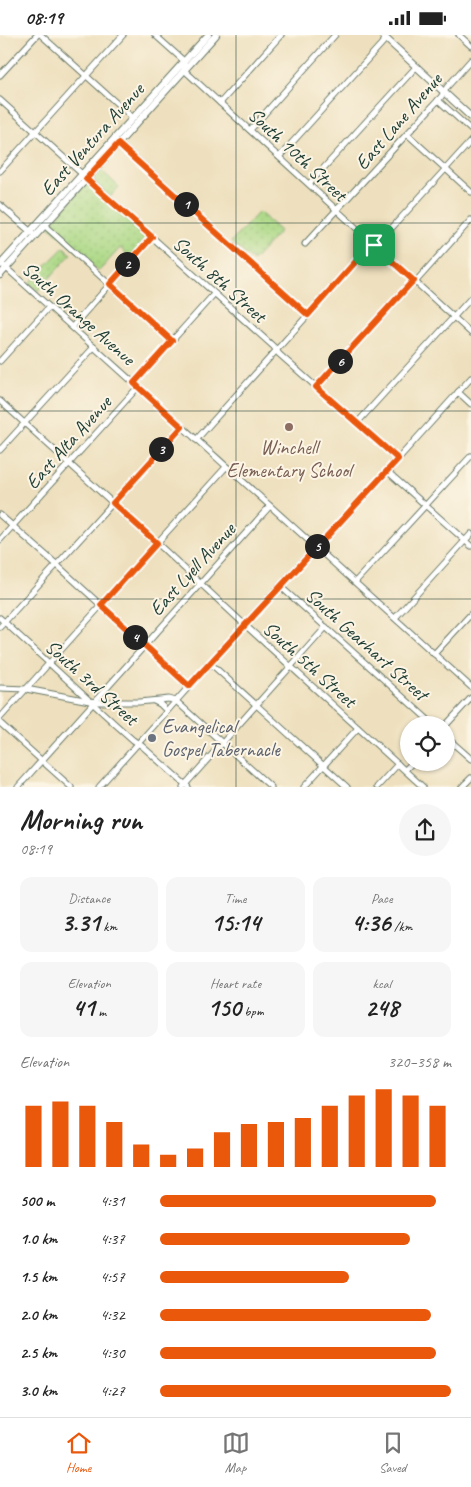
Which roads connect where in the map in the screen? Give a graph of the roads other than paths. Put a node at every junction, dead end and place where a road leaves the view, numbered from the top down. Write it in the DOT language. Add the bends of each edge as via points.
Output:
graph roads {
  1 [pos="37,35"];
  2 [pos="41,35"];
  3 [pos="123,35"];
  4 [pos="155,35"];
  5 [pos="208,35"];
  6 [pos="216,35"];
  7 [pos="282,35"];
  8 [pos="335,35"];
  9 [pos="459,35"];
  10 [pos="384,37"];
  11 [pos="471,46"];
  12 [pos="471,60"];
  13 [pos="184,61"];
  14 [pos="416,67"];
  15 [pos="184,70"];
  16 [pos="0,75"];
  17 [pos="86,76"];
  18 [pos="444,92"];
  19 [pos="0,100"];
  20 [pos="438,100"];
  21 [pos="220,103"];
  22 [pos="471,117"];
  23 [pos="132,118"];
  24 [pos="250,130"];
  25 [pos="471,130"];
  26 [pos="35,133"];
  27 [pos="407,134"];
  28 [pos="116,141"];
  29 [pos="471,141"];
  30 [pos="279,157"];
  31 [pos="446,169"];
  32 [pos="0,171"];
  33 [pos="84,177"];
  34 [pos="309,183"];
  35 [pos="471,192"];
  36 [pos="0,205"];
  37 [pos="338,210"];
  38 [pos="471,220"];
  39 [pos="44,225"];
  40 [pos="33,234"];
  41 [pos="152,237"];
  42 [pos="305,245"];
  43 [pos="374,245"];
  44 [pos="2,265"];
  45 [pos="0,275"];
  46 [pos="414,281"];
  47 [pos="110,284"];
  48 [pos="214,295"];
  49 [pos="471,298"];
  50 [pos="49,307"];
  51 [pos="308,315"];
  52 [pos="453,317"];
  53 [pos="72,327"];
  54 [pos="471,333"];
  55 [pos="172,341"];
  56 [pos="94,347"];
  57 [pos="276,351"];
  58 [pos="0,361"];
  59 [pos="471,378"];
  60 [pos="136,385"];
  61 [pos="316,387"];
  62 [pos="458,392"];
  63 [pos="0,401"];
  64 [pos="471,404"];
  65 [pos="24,423"];
  66 [pos="357,423"];
  67 [pos="182,427"];
  68 [pos="196,440"];
  69 [pos="0,450"];
  70 [pos="471,456"];
  71 [pos="398,459"];
  72 [pos="69,464"];
  73 [pos="226,467"];
  74 [pos="387,471"];
  75 [pos="113,503"];
  76 [pos="426,505"];
  77 [pos="270,506"];
  78 [pos="0,515"];
  79 [pos="12,527"];
  80 [pos="471,534"];
  81 [pos="0,540"];
  82 [pos="465,541"];
  83 [pos="157,543"];
  84 [pos="471,546"];
  85 [pos="316,547"];
  86 [pos="56,564"];
  87 [pos="355,582"];
  88 [pos="200,584"];
  89 [pos="280,586"];
  90 [pos="101,605"];
  91 [pos="471,614"];
  92 [pos="395,618"];
  93 [pos="2,620"];
  94 [pos="245,625"];
  95 [pos="0,627"];
  96 [pos="326,627"];
  97 [pos="144,645"];
  98 [pos="434,654"];
  99 [pos="50,663"];
  100 [pos="210,663"];
  101 [pos="291,667"];
  102 [pos="189,686"];
  103 [pos="471,687"];
  104 [pos="0,688"];
  105 [pos="26,689"];
  106 [pos="471,698"];
  107 [pos="154,701"];
  108 [pos="176,701"];
  109 [pos="93,702"];
  110 [pos="256,705"];
  111 [pos="166,711"];
  112 [pos="424,716"];
  113 [pos="454,716"];
  114 [pos="0,719"];
  115 [pos="0,723"];
  116 [pos="358,728"];
  117 [pos="138,743"];
  118 [pos="222,743"];
  119 [pos="455,745"];
  120 [pos="471,759"];
  121 [pos="42,760"];
  122 [pos="398,764"];
  123 [pos="324,766"];
  124 [pos="405,771"];
  125 [pos="471,778"];
  126 [pos="100,786"];
  127 [pos="185,786"];
  128 [pos="18,787"];
  129 [pos="71,787"];
  130 [pos="271,787"];
  131 [pos="304,787"];
  132 [pos="347,787"];
  133 [pos="376,787"];
  134 [pos="423,787"];
  135 [pos="462,787"];
  1 -- 16 [label="street"];
  2 -- 17 [label="street"];
  3 -- 17 [label="street"];
  4 -- 13 [label="street"];
  5 -- 13 [label="main road, East Ventura Avenue"];
  6 -- 15 [label="main road, East Ventura Avenue"];
  7 -- 21 [label="street"];
  8 -- 24 [label="street"];
  9 -- 11 [label="street"];
  10 -- 14 [label="main road"];
  10 -- 30 [label="street"];
  12 -- 18 [label="street, East Lane Avenue"];
  13 -- 15 [label="street"];
  13 -- 23 [label="main road, East Ventura Avenue"];
  14 -- 18 [label="main road"];
  14 -- 34 [label="street"];
  15 -- 21 [label="street, South 10th Street"];
  15 -- 28 [label="main road, East Ventura Avenue"];
  17 -- 23 [label="street"];
  17 -- 26 [label="street"];
  18 -- 20 [label="street, East Lane Avenue"];
  18 -- 22 [label="main road"];
  19 -- 26 [label="street, South 8th Street"];
  20 -- 25 [label="street"];
  20 -- 27 [label="street, East Lane Avenue"];
  21 -- 24 [label="street, South 10th Street"];
  23 -- 28 [label="main road, East Ventura Avenue"];
  24 -- 30 [label="street, South 10th Street"];
  26 -- 32 [label="street"];
  26 -- 33 [label="street, South 8th Street"];
  27 -- 31 [label="street"];
  27 -- 37 [label="street, East Lane Avenue"];
  28 -- 33 [label="main road, East Ventura Avenue"];
  28 -- 51 [label="street"];
  29 -- 31 [label="street"];
  30 -- 34 [label="street, South 10th Street"];
  31 -- 35 [label="street"];
  31 -- 43 [label="street"];
  33 -- 39 [label="main road, East Ventura Avenue"];
  33 -- 40 [label="main road, East Ventura Avenue"];
  33 -- 41 [label="street, South 8th Street"];
  34 -- 37 [label="street, South 10th Street"];
  36 -- 40 [label="street"];
  37 -- 42 [label="street, East Lane Avenue"];
  37 -- 43 [label="street, South 10th Street"];
  38 -- 46 [label="street"];
  39 -- 40 [label="main road, East Ventura Avenue"];
  39 -- 47 [label="street"];
  40 -- 44 [label="main road, East Ventura Avenue"];
  41 -- 47 [label="street"];
  41 -- 48 [label="street, South 8th Street"];
  43 -- 46 [label="street, South 10th Street"];
  43 -- 51 [label="street"];
  44 -- 45 [label="main road, East Ventura Avenue"];
  44 -- 50 [label="street, South Orange Avenue"];
  46 -- 52 [label="street, South 10th Street"];
  46 -- 61 [label="street"];
  47 -- 53 [label="street"];
  47 -- 55 [label="street"];
  48 -- 55 [label="street, East Alta Avenue"];
  48 -- 57 [label="street, South 8th Street"];
  49 -- 52 [label="street"];
  50 -- 53 [label="street, South Orange Avenue"];
  50 -- 58 [label="street"];
  51 -- 57 [label="street"];
  52 -- 54 [label="street, South 10th Street"];
  52 -- 66 [label="street"];
  53 -- 56 [label="street, South Orange Avenue"];
  55 -- 60 [label="street, East Alta Avenue"];
  56 -- 60 [label="street, South Orange Avenue"];
  56 -- 65 [label="street"];
  57 -- 61 [label="street, South 8th Street"];
  57 -- 68 [label="street"];
  59 -- 62 [label="street"];
  60 -- 67 [label="street, South Orange Avenue"];
  60 -- 72 [label="street, East Alta Avenue"];
  61 -- 66 [label="street, South 8th Street"];
  62 -- 64 [label="street"];
  62 -- 71 [label="street"];
  63 -- 65 [label="street, South 5th Street"];
  65 -- 69 [label="street"];
  65 -- 72 [label="street, South 5th Street"];
  66 -- 71 [label="street, South 8th Street"];
  67 -- 68 [label="street, South Orange Avenue"];
  67 -- 75 [label="street"];
  68 -- 73 [label="street, South Orange Avenue"];
  70 -- 76 [label="street"];
  71 -- 74 [label="street"];
  72 -- 75 [label="street, South 5th Street"];
  72 -- 79 [label="street, East Alta Avenue"];
  73 -- 77 [label="street, South Orange Avenue"];
  73 -- 83 [label="street"];
  74 -- 76 [label="street"];
  74 -- 85 [label="street"];
  75 -- 83 [label="street, South 5th Street"];
  75 -- 86 [label="street"];
  76 -- 82 [label="street"];
  76 -- 87 [label="street"];
  77 -- 85 [label="street, South Orange Avenue"];
  77 -- 88 [label="street, East Lyell Avenue"];
  78 -- 79 [label="street"];
  79 -- 81 [label="street, East Alta Avenue"];
  79 -- 86 [label="street"];
  80 -- 82 [label="street"];
  82 -- 84 [label="street"];
  82 -- 92 [label="street"];
  83 -- 88 [label="street, South 5th Street"];
  83 -- 90 [label="street"];
  85 -- 87 [label="street, South Orange Avenue"];
  85 -- 89 [label="street"];
  86 -- 90 [label="street"];
  86 -- 93 [label="street"];
  87 -- 92 [label="street, South Orange Avenue"];
  88 -- 94 [label="street, South 5th Street"];
  88 -- 97 [label="street, East Lyell Avenue"];
  89 -- 94 [label="street"];
  89 -- 96 [label="street, South Gearhart Street"];
  90 -- 97 [label="street"];
  90 -- 99 [label="street"];
  91 -- 98 [label="street"];
  92 -- 98 [label="street, South Orange Avenue"];
  93 -- 95 [label="street"];
  93 -- 99 [label="street, South 3rd Street"];
  94 -- 100 [label="street"];
  94 -- 101 [label="street, South 5th Street"];
  96 -- 101 [label="street"];
  96 -- 112 [label="street, South Gearhart Street"];
  97 -- 102 [label="street"];
  97 -- 109 [label="street, East Lyell Avenue"];
  98 -- 103 [label="street, South Orange Avenue"];
  99 -- 105 [label="street"];
  99 -- 109 [label="street, South 3rd Street"];
  100 -- 102 [label="street"];
  100 -- 110 [label="street"];
  101 -- 110 [label="street"];
  101 -- 116 [label="street, South 5th Street"];
  102 -- 108 [label="street"];
  104 -- 105 [label="street"];
  105 -- 109 [label="street"];
  105 -- 114 [label="street"];
  106 -- 113 [label="street"];
  107 -- 108 [label="street"];
  107 -- 109 [label="street"];
  107 -- 111 [label="street"];
  108 -- 111 [label="street"];
  108 -- 118 [label="street"];
  109 -- 117 [label="street, South 3rd Street"];
  109 -- 121 [label="street, East Lyell Avenue"];
  110 -- 118 [label="street"];
  110 -- 123 [label="street"];
  111 -- 117 [label="street"];
  115 -- 121 [label="street"];
  116 -- 122 [label="street, South 5th Street"];
  116 -- 123 [label="street"];
  117 -- 126 [label="street"];
  117 -- 127 [label="street, South 3rd Street"];
  118 -- 127 [label="street"];
  118 -- 130 [label="street"];
  119 -- 120 [label="street"];
  121 -- 128 [label="street, East Lyell Avenue"];
  121 -- 129 [label="street"];
  122 -- 133 [label="street"];
  123 -- 131 [label="street"];
  123 -- 132 [label="street"];
  124 -- 134 [label="street, South 5th Street"];
  125 -- 135 [label="street"];
}
